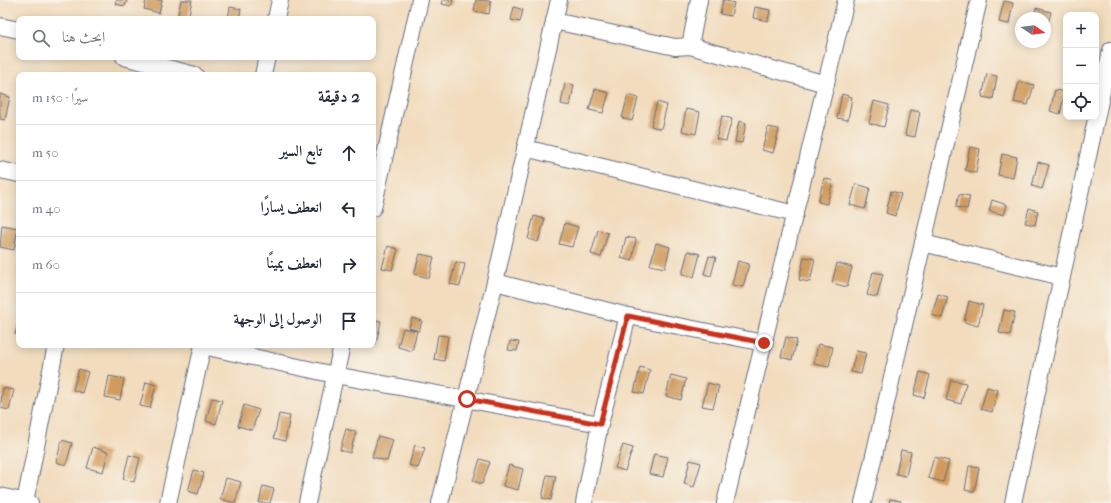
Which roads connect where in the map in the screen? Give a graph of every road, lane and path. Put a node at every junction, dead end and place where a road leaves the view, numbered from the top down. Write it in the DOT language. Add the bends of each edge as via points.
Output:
graph roads {
  1 [pos="280,0"];
  2 [pos="420,0"];
  3 [pos="559,0"];
  4 [pos="699,0"];
  5 [pos="846,0"];
  6 [pos="979,0"];
  7 [pos="277,16"];
  8 [pos="554,21"];
  9 [pos="0,26"];
  10 [pos="16,29"];
  11 [pos="690,46"];
  12 [pos="1111,50"];
  13 [pos="136,60"];
  14 [pos="266,60"];
  15 [pos="183,72"];
  16 [pos="264,72"];
  17 [pos="826,84"];
  18 [pos="525,148"];
  19 [pos="0,170"];
  20 [pos="16,173"];
  21 [pos="376,195"];
  22 [pos="795,214"];
  23 [pos="923,243"];
  24 [pos="1062,277"];
  25 [pos="495,282"];
  26 [pos="628,316"];
  27 [pos="764,343"];
  28 [pos="55,348"];
  29 [pos="202,348"];
  30 [pos="216,348"];
  31 [pos="341,348"];
  32 [pos="335,375"];
  33 [pos="466,399"];
  34 [pos="600,424"];
  35 [pos="0,496"];
  36 [pos="28,502"];
  37 [pos="168,503"];
  38 [pos="307,503"];
  39 [pos="440,503"];
  40 [pos="584,503"];
  41 [pos="725,503"];
  42 [pos="863,503"];
  43 [pos="1013,503"];
  1 -- 7 [label="street"];
  2 -- 21 [label="street"];
  3 -- 8 [label="street"];
  4 -- 11 [label="street"];
  5 -- 17 [label="street"];
  6 -- 23 [label="street"];
  8 -- 11 [label="street" via="675,48"];
  8 -- 18 [label="street"];
  9 -- 10 [label="street"];
  11 -- 17 [label="street"];
  12 -- 24 [label="street"];
  13 -- 15 [label="street"];
  14 -- 16 [label="street"];
  17 -- 22 [label="street"];
  18 -- 22 [label="street"];
  18 -- 25 [label="street"];
  19 -- 20 [label="street"];
  22 -- 27 [label="street"];
  23 -- 24 [label="street"];
  23 -- 42 [label="street"];
  24 -- 43 [label="street"];
  25 -- 26 [label="street"];
  25 -- 33 [label="street"];
  26 -- 27 [label="street"];
  26 -- 34 [label="street"];
  27 -- 41 [label="street"];
  28 -- 36 [label="street"];
  29 -- 37 [label="street"];
  30 -- 32 [label="street"];
  31 -- 32 [label="street"];
  32 -- 33 [label="street"];
  32 -- 38 [label="street"];
  33 -- 34 [label="street"];
  33 -- 39 [label="street"];
  34 -- 40 [label="street"];
  35 -- 36 [label="street"];
}
